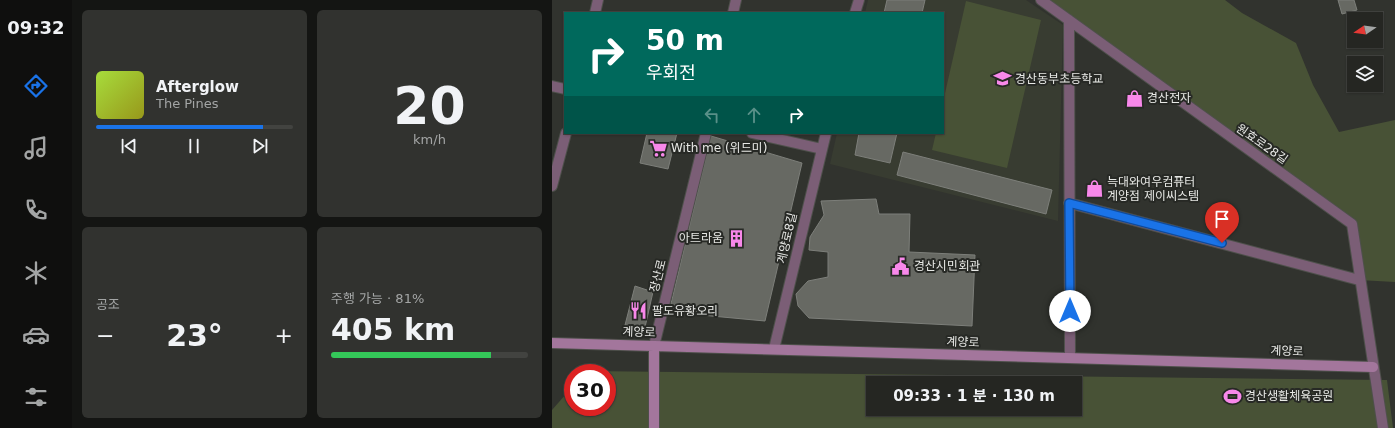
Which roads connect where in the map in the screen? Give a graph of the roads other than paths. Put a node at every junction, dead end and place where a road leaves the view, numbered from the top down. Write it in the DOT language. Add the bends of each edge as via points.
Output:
graph roads {
  1 [pos="598,0"];
  2 [pos="736,0"];
  3 [pos="859,0"];
  4 [pos="1041,0"];
  5 [pos="595,12"];
  6 [pos="733,12"];
  7 [pos="855,12"];
  8 [pos="1068,20"];
  9 [pos="552,86"];
  10 [pos="564,89"];
  11 [pos="566,134"];
  12 [pos="706,134"];
  13 [pos="756,134"];
  14 [pos="826,134"];
  15 [pos="822,149"];
  16 [pos="552,186"];
  17 [pos="1069,203"];
  18 [pos="1359,280"];
  19 [pos="552,343"];
  20 [pos="654,346"];
  21 [pos="774,349"];
  22 [pos="1070,358"];
  23 [pos="1373,366"];
  24 [pos="654,428"];
  25 [pos="1383,428"];
  1 -- 5 [label="street"];
  2 -- 6 [label="street"];
  3 -- 7 [label="street"];
  4 -- 8 [label="street, 원효로28길"];
  8 -- 17 [label="street"];
  8 -- 18 [label="street, 원효로28길" via="1352,224"];
  9 -- 10 [label="street"];
  11 -- 16 [label="street"];
  12 -- 20 [label="street, 장산로"];
  13 -- 15 [label="street"];
  14 -- 15 [label="street, 계양로8길"];
  15 -- 21 [label="street, 계양로8길"];
  17 -- 18 [label="street"];
  17 -- 22 [label="street"];
  18 -- 23 [label="street, 원효로28길"];
  19 -- 20 [label="street, 계양로"];
  20 -- 21 [label="street, 계양로"];
  20 -- 24 [label="street, 장산로"];
  21 -- 22 [label="street, 계양로"];
  22 -- 23 [label="street, 계양로"];
  23 -- 25 [label="street, 원효로28길"];
}
